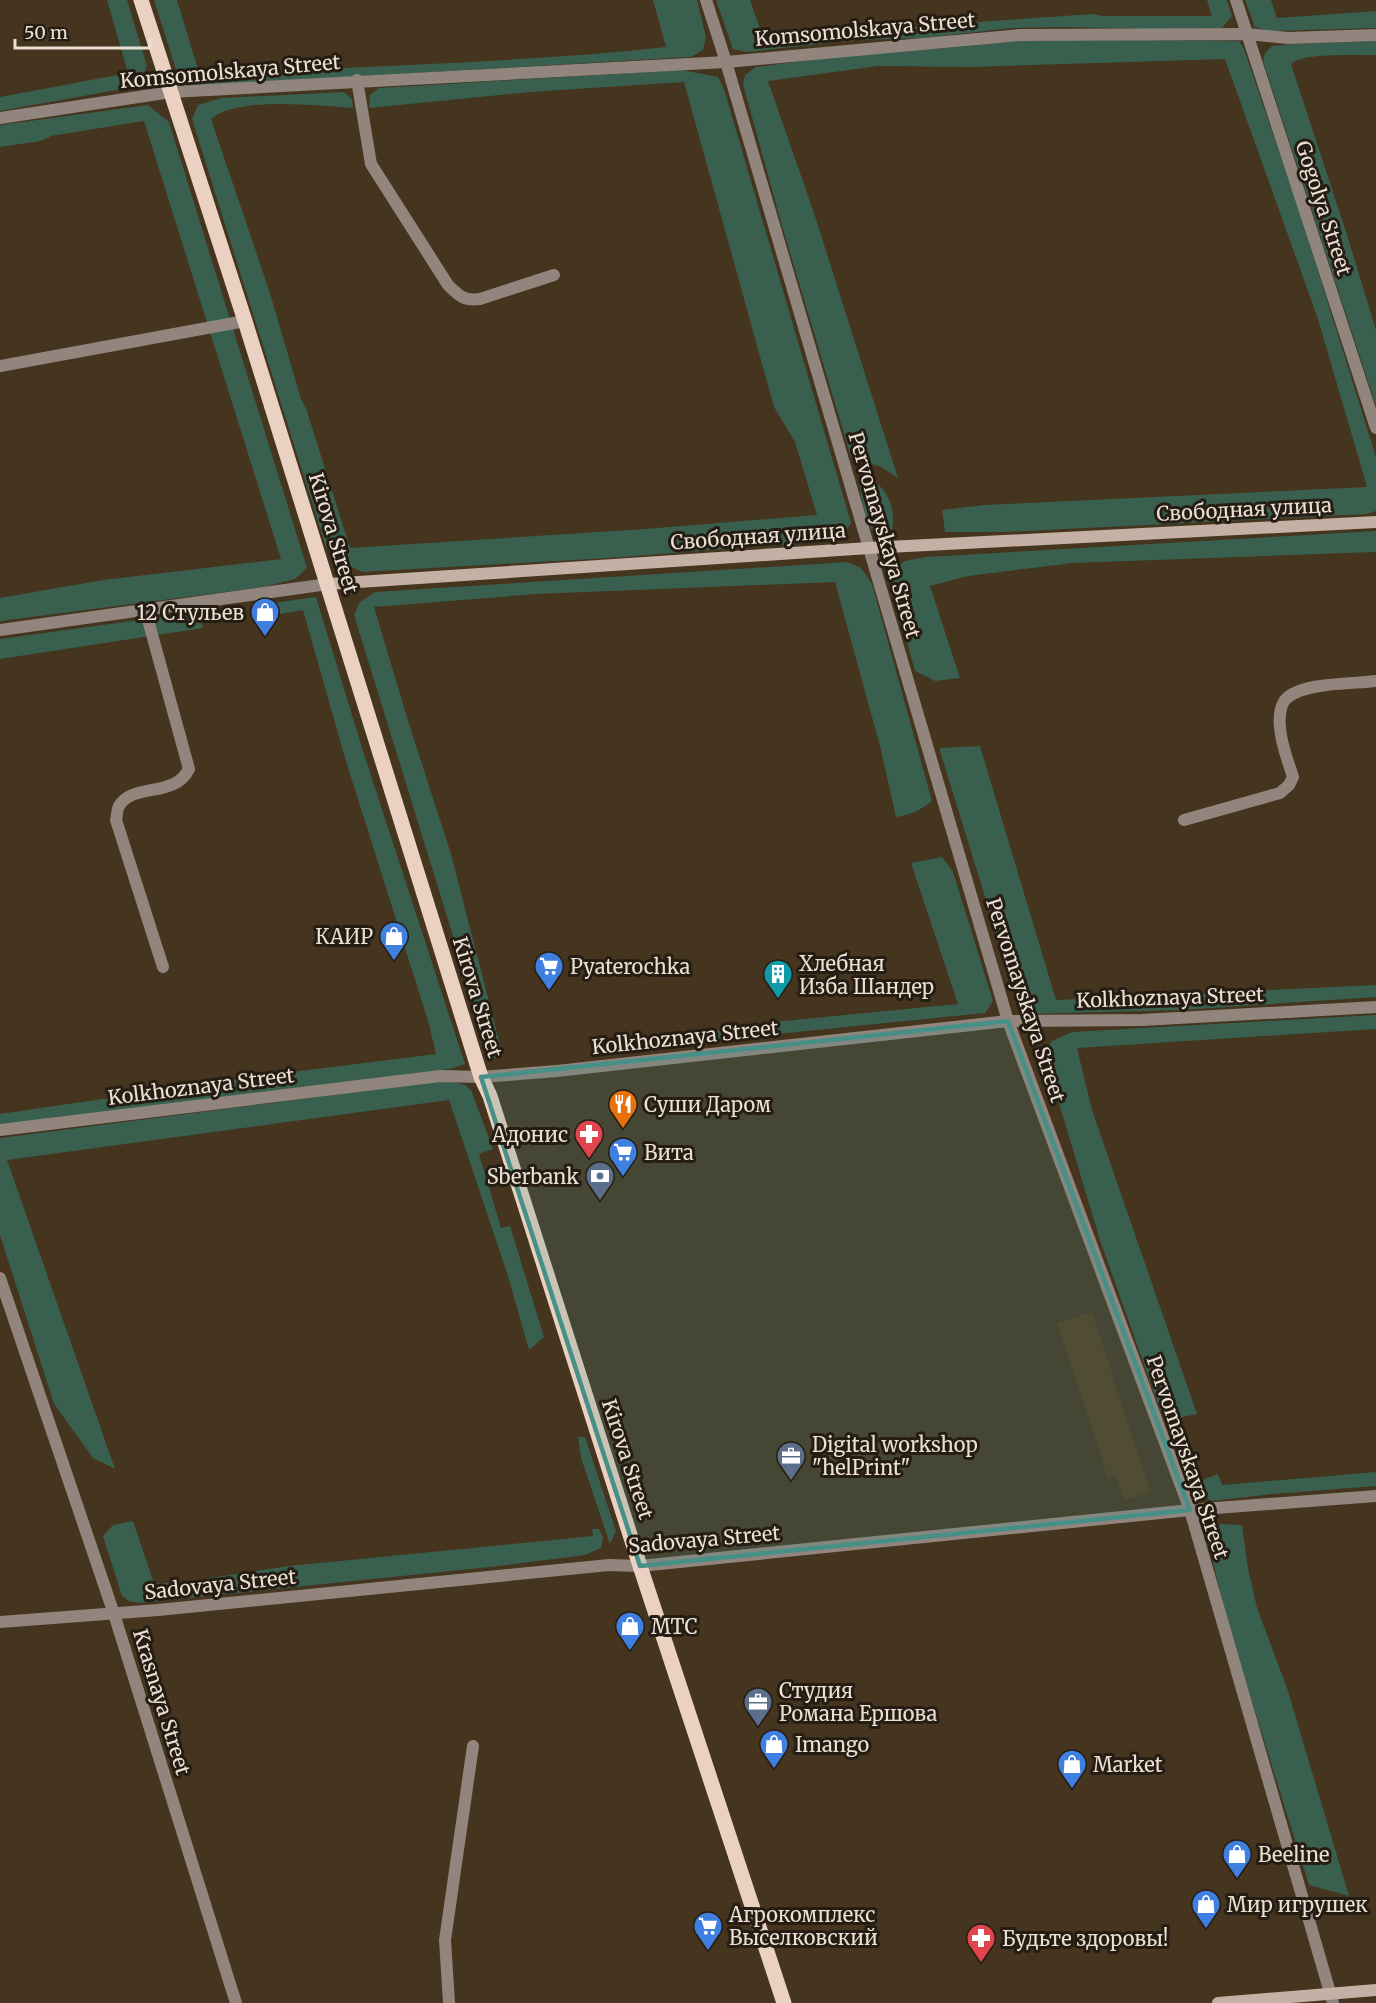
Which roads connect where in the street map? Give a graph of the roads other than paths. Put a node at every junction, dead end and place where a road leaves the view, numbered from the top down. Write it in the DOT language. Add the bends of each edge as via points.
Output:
graph roads {
  1 [pos="141,0"];
  2 [pos="706,0"];
  3 [pos="1236,0"];
  4 [pos="1247,34"];
  5 [pos="1376,35"];
  6 [pos="726,62"];
  7 [pos="357,80"];
  8 [pos="171,92"];
  9 [pos="0,118"];
  10 [pos="554,275"];
  11 [pos="245,321"];
  12 [pos="0,366"];
  13 [pos="1376,428"];
  14 [pos="1376,522"];
  15 [pos="869,548"];
  16 [pos="328,584"];
  17 [pos="145,609"];
  18 [pos="0,630"];
  19 [pos="1376,681"];
  20 [pos="1184,820"];
  21 [pos="163,967"];
  22 [pos="1376,1007"];
  23 [pos="1008,1021"];
  24 [pos="481,1077"];
  25 [pos="0,1130"];
  26 [pos="0,1278"];
  27 [pos="1376,1496"];
  28 [pos="1190,1510"];
  29 [pos="640,1566"];
  30 [pos="114,1614"];
  31 [pos="0,1622"];
  32 [pos="474,1746"];
  33 [pos="1376,1990"];
  34 [pos="1332,1998"];
  35 [pos="236,2003"];
  36 [pos="449,2003"];
  37 [pos="784,2003"];
  38 [pos="1218,2003"];
  1 -- 8 [label="main road, Kirova Street"];
  2 -- 6 [label="street, Pervomayskaya Street"];
  3 -- 4 [label="street, Gogolya Street"];
  4 -- 5 [label="street, Komsomolskaya Street" via="1288,38"];
  4 -- 6 [label="street, Komsomolskaya Street" via="1020,35"];
  4 -- 13 [label="street, Gogolya Street"];
  6 -- 7 [label="street, Komsomolskaya Street"];
  6 -- 15 [label="street, Pervomayskaya Street"];
  7 -- 8 [label="street, Komsomolskaya Street"];
  7 -- 10 [label="street, Komsomolskaya Street" via="371,164 459,297 480,299"];
  8 -- 9 [label="street, Komsomolskaya Street"];
  8 -- 11 [label="main road, Kirova Street"];
  11 -- 12 [label="street"];
  11 -- 16 [label="main road, Kirova Street"];
  14 -- 15 [label="street, Свободная улица"];
  15 -- 16 [label="street, Свободная улица"];
  15 -- 23 [label="street, Pervomayskaya Street"];
  16 -- 17 [label="street, Свободная улица"];
  16 -- 24 [label="main road, Kirova Street"];
  17 -- 18 [label="street, Свободная улица"];
  17 -- 21 [label="street" via="189,769 172,786 131,795 119,806 116,820"];
  19 -- 20 [label="street" via="1293,693 1281,709 1279,726 1293,777 1289,785 1280,793"];
  22 -- 23 [label="street, Kolkhoznaya Street" via="1142,1020"];
  23 -- 24 [label="street, Kolkhoznaya Street"];
  23 -- 28 [label="street, Pervomayskaya Street"];
  24 -- 25 [label="street, Kolkhoznaya Street" via="440,1076"];
  24 -- 29 [label="main road, Kirova Street"];
  26 -- 30 [label="street, Krasnaya Street"];
  27 -- 28 [label="street, Sadovaya Street"];
  28 -- 29 [label="street, Sadovaya Street"];
  28 -- 34 [label="street, Pervomayskaya Street"];
  29 -- 30 [label="street, Sadovaya Street" via="609,1565"];
  29 -- 37 [label="main road, Kirova Street"];
  30 -- 31 [label="street, Sadovaya Street"];
  30 -- 35 [label="street, Krasnaya Street"];
  32 -- 36 [label="street" via="445,1940"];
  33 -- 34 [label="street"];
  34 -- 38 [label="street"];
}
